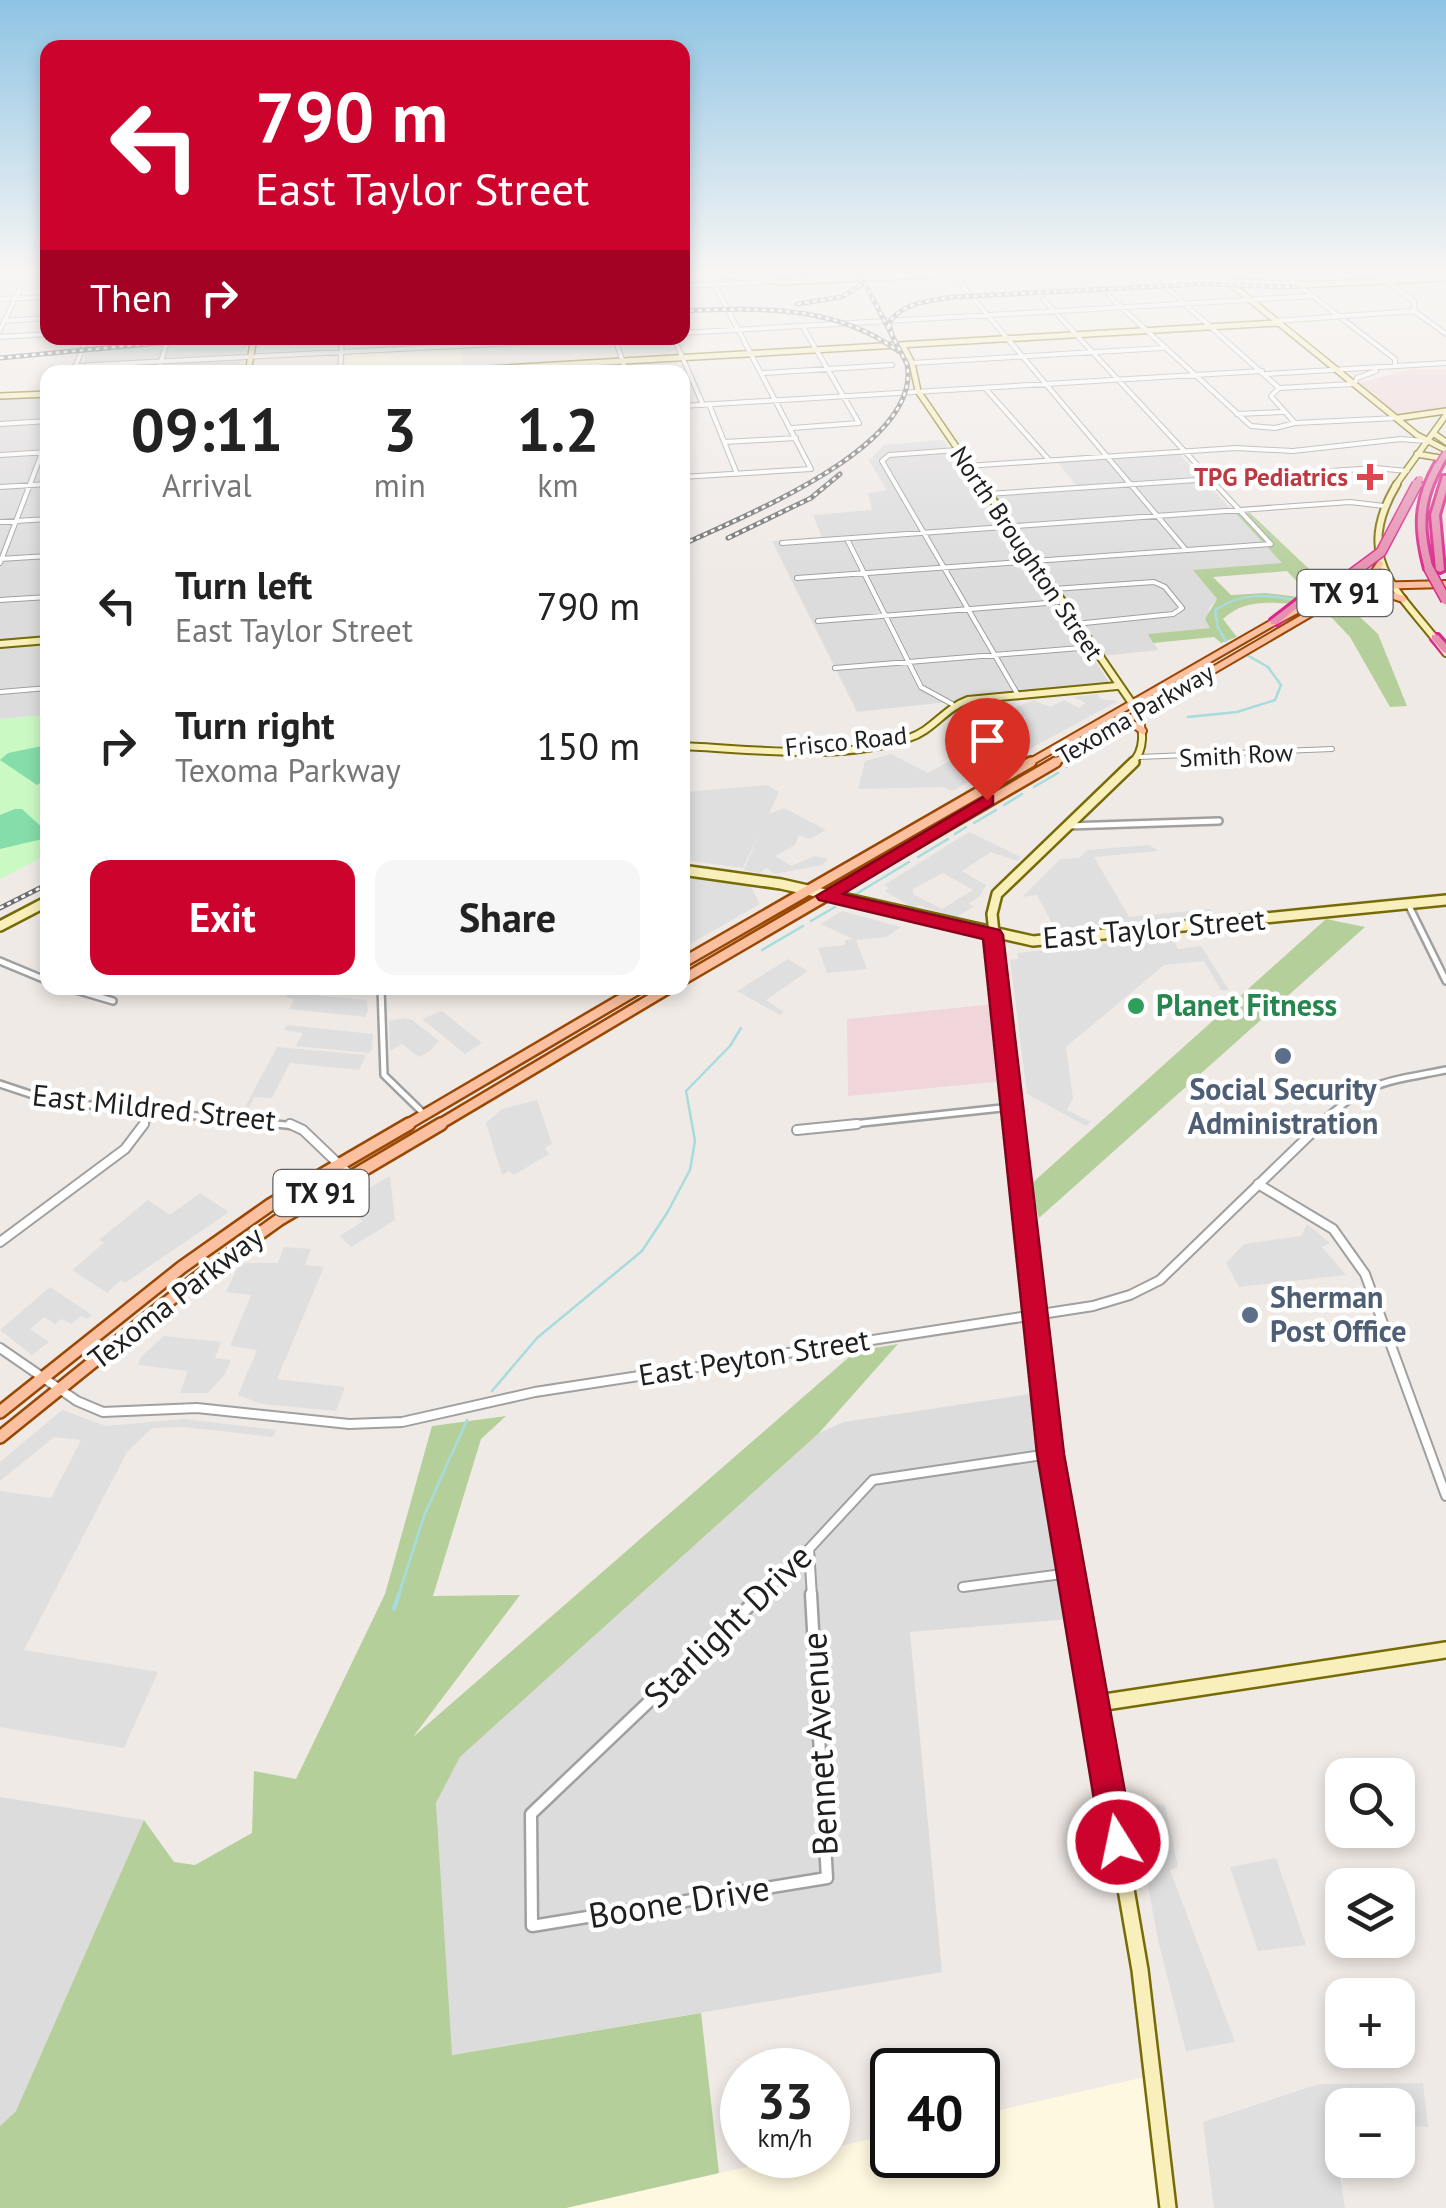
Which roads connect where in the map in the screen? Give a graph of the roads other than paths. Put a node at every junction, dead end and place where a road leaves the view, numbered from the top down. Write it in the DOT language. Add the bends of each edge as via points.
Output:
graph roads {
  1 [pos="692,375"];
  2 [pos="764,375"];
  3 [pos="832,375"];
  4 [pos="915,375"];
  5 [pos="1038,375"];
  6 [pos="1114,375"];
  7 [pos="1192,375"];
  8 [pos="1266,375"];
  9 [pos="1341,375"];
  10 [pos="1365,375"];
  11 [pos="1118,379"];
  12 [pos="1045,383"];
  13 [pos="1356,386"];
  14 [pos="984,387"];
  15 [pos="1279,388"];
  16 [pos="918,391"];
  17 [pos="40,394"];
  18 [pos="0,396"];
  19 [pos="844,396"];
  20 [pos="776,400"];
  21 [pos="706,404"];
  22 [pos="690,405"];
  23 [pos="1284,412"];
  24 [pos="1446,413"];
  25 [pos="1237,414"];
  26 [pos="1396,418"];
  27 [pos="40,422"];
  28 [pos="1295,423"];
  29 [pos="0,424"];
  30 [pos="792,428"];
  31 [pos="1433,433"];
  32 [pos="796,438"];
  33 [pos="1426,441"];
  34 [pos="725,442"];
  35 [pos="1446,442"];
  36 [pos="957,450"];
  37 [pos="1186,451"];
  38 [pos="40,452"];
  39 [pos="0,454"];
  40 [pos="1417,454"];
  41 [pos="1107,456"];
  42 [pos="1444,456"];
  43 [pos="1048,460"];
  44 [pos="40,463"];
  45 [pos="967,466"];
  46 [pos="1406,471"];
  47 [pos="1433,473"];
  48 [pos="737,474"];
  49 [pos="690,477"];
  50 [pos="1446,478"];
  51 [pos="1212,479"];
  52 [pos="40,485"];
  53 [pos="1132,485"];
  54 [pos="30,486"];
  55 [pos="0,487"];
  56 [pos="988,494"];
  57 [pos="1384,506"];
  58 [pos="1241,510"];
  59 [pos="1157,516"];
  60 [pos="40,520"];
  61 [pos="16,521"];
  62 [pos="0,522"];
  63 [pos="1010,527"];
  64 [pos="925,533"];
  65 [pos="848,539"];
  66 [pos="782,543"];
  67 [pos="1186,550"];
  68 [pos="40,557"];
  69 [pos="0,561"];
  70 [pos="1034,561"];
  71 [pos="1380,564"];
  72 [pos="945,568"];
  73 [pos="864,574"];
  74 [pos="798,578"];
  75 [pos="1392,584"];
  76 [pos="1361,585"];
  77 [pos="1446,585"];
  78 [pos="1051,590"];
  79 [pos="40,598"];
  80 [pos="1404,599"];
  81 [pos="0,600"];
  82 [pos="1446,601"];
  83 [pos="1059,602"];
  84 [pos="968,609"];
  85 [pos="885,616"];
  86 [pos="818,621"];
  87 [pos="1274,622"];
  88 [pos="1075,624"];
  89 [pos="1435,637"];
  90 [pos="1253,639"];
  91 [pos="40,641"];
  92 [pos="0,644"];
  93 [pos="1092,648"];
  94 [pos="1446,651"];
  95 [pos="995,656"];
  96 [pos="908,662"];
  97 [pos="835,668"];
  98 [pos="1117,686"];
  99 [pos="40,689"];
  100 [pos="0,692"];
  101 [pos="1018,695"];
  102 [pos="952,704"];
  103 [pos="1134,708"];
  104 [pos="1118,724"];
  105 [pos="1143,730"];
  106 [pos="690,746"];
  107 [pos="1332,750"];
  108 [pos="1139,757"];
  109 [pos="1219,821"];
  110 [pos="1068,826"];
  111 [pos="690,871"];
  112 [pos="808,890"];
  113 [pos="826,896"];
  114 [pos="1446,900"];
  115 [pos="1408,904"];
  116 [pos="40,905"];
  117 [pos="0,926"];
  118 [pos="993,935"];
  119 [pos="690,958"];
  120 [pos="0,961"];
  121 [pos="690,975"];
  122 [pos="40,978"];
  123 [pos="1446,980"];
  124 [pos="93,995"];
  125 [pos="380,995"];
  126 [pos="628,995"];
  127 [pos="657,995"];
  128 [pos="113,1001"];
  129 [pos="1446,1070"];
  130 [pos="0,1084"];
  131 [pos="1012,1106"];
  132 [pos="154,1109"];
  133 [pos="423,1113"];
  134 [pos="797,1130"];
  135 [pos="338,1163"];
  136 [pos="350,1175"];
  137 [pos="1258,1184"];
  138 [pos="0,1242"];
  139 [pos="1034,1314"];
  140 [pos="0,1348"];
  141 [pos="42,1378"];
  142 [pos="58,1389"];
  143 [pos="0,1412"];
  144 [pos="0,1437"];
  145 [pos="1050,1454"];
  146 [pos="1446,1496"];
  147 [pos="809,1549"];
  148 [pos="1070,1573"];
  149 [pos="963,1587"];
  150 [pos="1446,1650"];
  151 [pos="1092,1704"];
  152 [pos="827,1878"];
  153 [pos="532,1926"];
  154 [pos="1168,2208"];
  1 -- 21 [label="street"];
  2 -- 20 [label="street"];
  3 -- 19 [label="street"];
  4 -- 16 [label="street, North Broughton Street"];
  5 -- 12 [label="street"];
  6 -- 11 [label="street"];
  7 -- 11 [label="street"];
  7 -- 25 [label="street"];
  8 -- 15 [label="street"];
  9 -- 13 [label="street"];
  10 -- 13 [label="street" via="1354,380"];
  11 -- 12 [label="street"];
  11 -- 37 [label="street"];
  12 -- 14 [label="street"];
  12 -- 41 [label="street"];
  13 -- 15 [label="street"];
  13 -- 26 [label="street"];
  14 -- 16 [label="street"];
  14 -- 43 [label="street"];
  15 -- 23 [label="street" via="1271,396"];
  16 -- 19 [label="street"];
  16 -- 36 [label="street, North Broughton Street"];
  17 -- 18 [label="street"];
  19 -- 20 [label="street"];
  19 -- 30 [label="street" via="859,423"];
  20 -- 21 [label="street"];
  20 -- 30 [label="street"];
  21 -- 22 [label="street"];
  21 -- 34 [label="street"];
  23 -- 25 [label="street"];
  23 -- 28 [label="street"];
  24 -- 26 [label="street"];
  24 -- 31 [label="street"];
  25 -- 28 [label="street" via="1251,426"];
  26 -- 28 [label="street"];
  26 -- 33 [label="street"];
  27 -- 29 [label="street"];
  30 -- 32 [label="street"];
  31 -- 33 [label="street"];
  31 -- 35 [label="street"];
  32 -- 34 [label="street"];
  32 -- 48 [label="street" via="811,469"];
  33 -- 37 [label="street" via="1293,452"];
  33 -- 40 [label="street"];
  33 -- 42 [label="street"];
  34 -- 48 [label="street"];
  36 -- 45 [label="street, North Broughton Street"];
  36 -- 64 [label="street" via="883,458"];
  37 -- 41 [label="street"];
  37 -- 51 [label="street"];
  38 -- 39 [label="street"];
  40 -- 42 [label="street"];
  40 -- 46 [label="street"];
  41 -- 43 [label="street"];
  41 -- 53 [label="street"];
  42 -- 47 [label="highway"];
  43 -- 45 [label="street"];
  44 -- 54 [label="street"];
  45 -- 56 [label="street, North Broughton Street"];
  46 -- 51 [label="street"];
  46 -- 57 [label="street"];
  47 -- 82 [label="highway, bridge" via="1418,527"];
  47 -- 87 [label="highway, TX 91, bridge" via="1406,496 1384,549"];
  48 -- 49 [label="street"];
  50 -- 77 [label="highway" via="1435,514"];
  51 -- 53 [label="street"];
  51 -- 58 [label="street"];
  52 -- 54 [label="street"];
  53 -- 56 [label="street"];
  53 -- 59 [label="street"];
  54 -- 55 [label="street"];
  54 -- 61 [label="street"];
  56 -- 63 [label="street, North Broughton Street"];
  57 -- 58 [label="street"];
  57 -- 71 [label="street" via="1375,532"];
  58 -- 59 [label="street"];
  58 -- 67 [label="street" via="1271,544"];
  59 -- 63 [label="street"];
  59 -- 67 [label="street"];
  60 -- 61 [label="street"];
  61 -- 62 [label="street"];
  61 -- 69 [label="street"];
  63 -- 64 [label="street"];
  63 -- 70 [label="street, North Broughton Street"];
  64 -- 65 [label="street"];
  64 -- 72 [label="street"];
  65 -- 66 [label="street"];
  65 -- 73 [label="street"];
  67 -- 70 [label="street"];
  68 -- 69 [label="street"];
  70 -- 72 [label="street"];
  70 -- 78 [label="street, North Broughton Street"];
  71 -- 75 [label="street"];
  71 -- 76 [label="main road"];
  72 -- 73 [label="street"];
  72 -- 84 [label="street"];
  73 -- 74 [label="street"];
  73 -- 85 [label="street"];
  75 -- 76 [label="main road, Texoma Parkway / TX 91"];
  75 -- 77 [label="main road, Texoma Parkway / TX 91"];
  75 -- 80 [label="street"];
  76 -- 80 [label="main road"];
  76 -- 87 [label="main road, Texoma Parkway / TX 91" via="1338,588"];
  76 -- 90 [label="main road, Texoma Parkway / TX 91"];
  78 -- 83 [label="street, North Broughton Street"];
  78 -- 88 [label="street" via="1154,582 1182,608"];
  79 -- 81 [label="street"];
  80 -- 89 [label="street"];
  83 -- 84 [label="street"];
  83 -- 88 [label="street, North Broughton Street"];
  84 -- 85 [label="street"];
  84 -- 95 [label="street"];
  85 -- 86 [label="street"];
  85 -- 96 [label="street"];
  87 -- 90 [label="main road, Texoma Parkway / TX 91"];
  88 -- 93 [label="street, North Broughton Street"];
  89 -- 94 [label="highway"];
  90 -- 103 [label="main road, Texoma Parkway / TX 91"];
  91 -- 92 [label="street"];
  93 -- 95 [label="street"];
  93 -- 98 [label="street, North Broughton Street"];
  95 -- 96 [label="street"];
  95 -- 101 [label="street"];
  96 -- 97 [label="street"];
  96 -- 102 [label="street" via="924,691"];
  98 -- 101 [label="street"];
  98 -- 103 [label="street, North Broughton Street"];
  99 -- 100 [label="street"];
  101 -- 102 [label="street"];
  102 -- 106 [label="street, Frisco Road" via="925,729 896,742"];
  103 -- 104 [label="main road, Texoma Parkway / TX 91"];
  103 -- 105 [label="street"];
  103 -- 112 [label="main road, Texoma Parkway / TX 91"];
  104 -- 105 [label="main road"];
  104 -- 113 [label="main road, Texoma Parkway / TX 91"];
  105 -- 108 [label="street"];
  107 -- 108 [label="street, Smith Row"];
  108 -- 110 [label="street"];
  109 -- 110 [label="street"];
  110 -- 118 [label="street" via="997,894"];
  111 -- 112 [label="street, East Taylor Street"];
  112 -- 113 [label="street, East Taylor Street"];
  112 -- 119 [label="main road, Texoma Parkway / TX 91"];
  113 -- 118 [label="street, East Taylor Street"];
  113 -- 121 [label="main road, Texoma Parkway / TX 91"];
  114 -- 115 [label="street, East Taylor Street"];
  115 -- 118 [label="street, East Taylor Street" via="1060,940"];
  115 -- 123 [label="street"];
  116 -- 117 [label="street"];
  118 -- 131 [label="street"];
  120 -- 122 [label="street"];
  124 -- 128 [label="street"];
  125 -- 133 [label="street" via="384,1076"];
  126 -- 133 [label="main road, Texoma Parkway / TX 91"];
  127 -- 136 [label="main road, Texoma Parkway / TX 91"];
  129 -- 137 [label="street, East Peyton Street" via="1373,1084 1350,1096"];
  130 -- 132 [label="street, East Mildred Street" via="51,1101"];
  131 -- 134 [label="street"];
  131 -- 139 [label="street"];
  132 -- 135 [label="street, East Mildred Street" via="289,1123"];
  132 -- 138 [label="street" via="126,1149"];
  133 -- 135 [label="main road, Texoma Parkway / TX 91"];
  135 -- 136 [label="street, East Mildred Street"];
  135 -- 141 [label="main road, Texoma Parkway / TX 91" via="193,1259"];
  136 -- 142 [label="main road, Texoma Parkway / TX 91" via="196,1279"];
  137 -- 139 [label="street, East Peyton Street" via="1160,1280 1093,1306"];
  137 -- 146 [label="street" via="1333,1229 1365,1274"];
  139 -- 142 [label="street, East Peyton Street" via="535,1392 402,1422 303,1422 197,1408 103,1412"];
  139 -- 145 [label="street"];
  140 -- 141 [label="street, East Peyton Street"];
  141 -- 142 [label="street, East Peyton Street"];
  141 -- 143 [label="main road, Texoma Parkway / TX 91"];
  142 -- 144 [label="main road, Texoma Parkway / TX 91"];
  145 -- 147 [label="street, Starlight Drive" via="874,1480"];
  145 -- 148 [label="street"];
  147 -- 152 [label="street, Bennet Avenue"];
  147 -- 153 [label="street, Starlight Drive" via="531,1814"];
  148 -- 149 [label="street"];
  148 -- 151 [label="street"];
  150 -- 151 [label="street"];
  151 -- 154 [label="street" via="1140,1970"];
  152 -- 153 [label="street, Boone Drive"];
}
